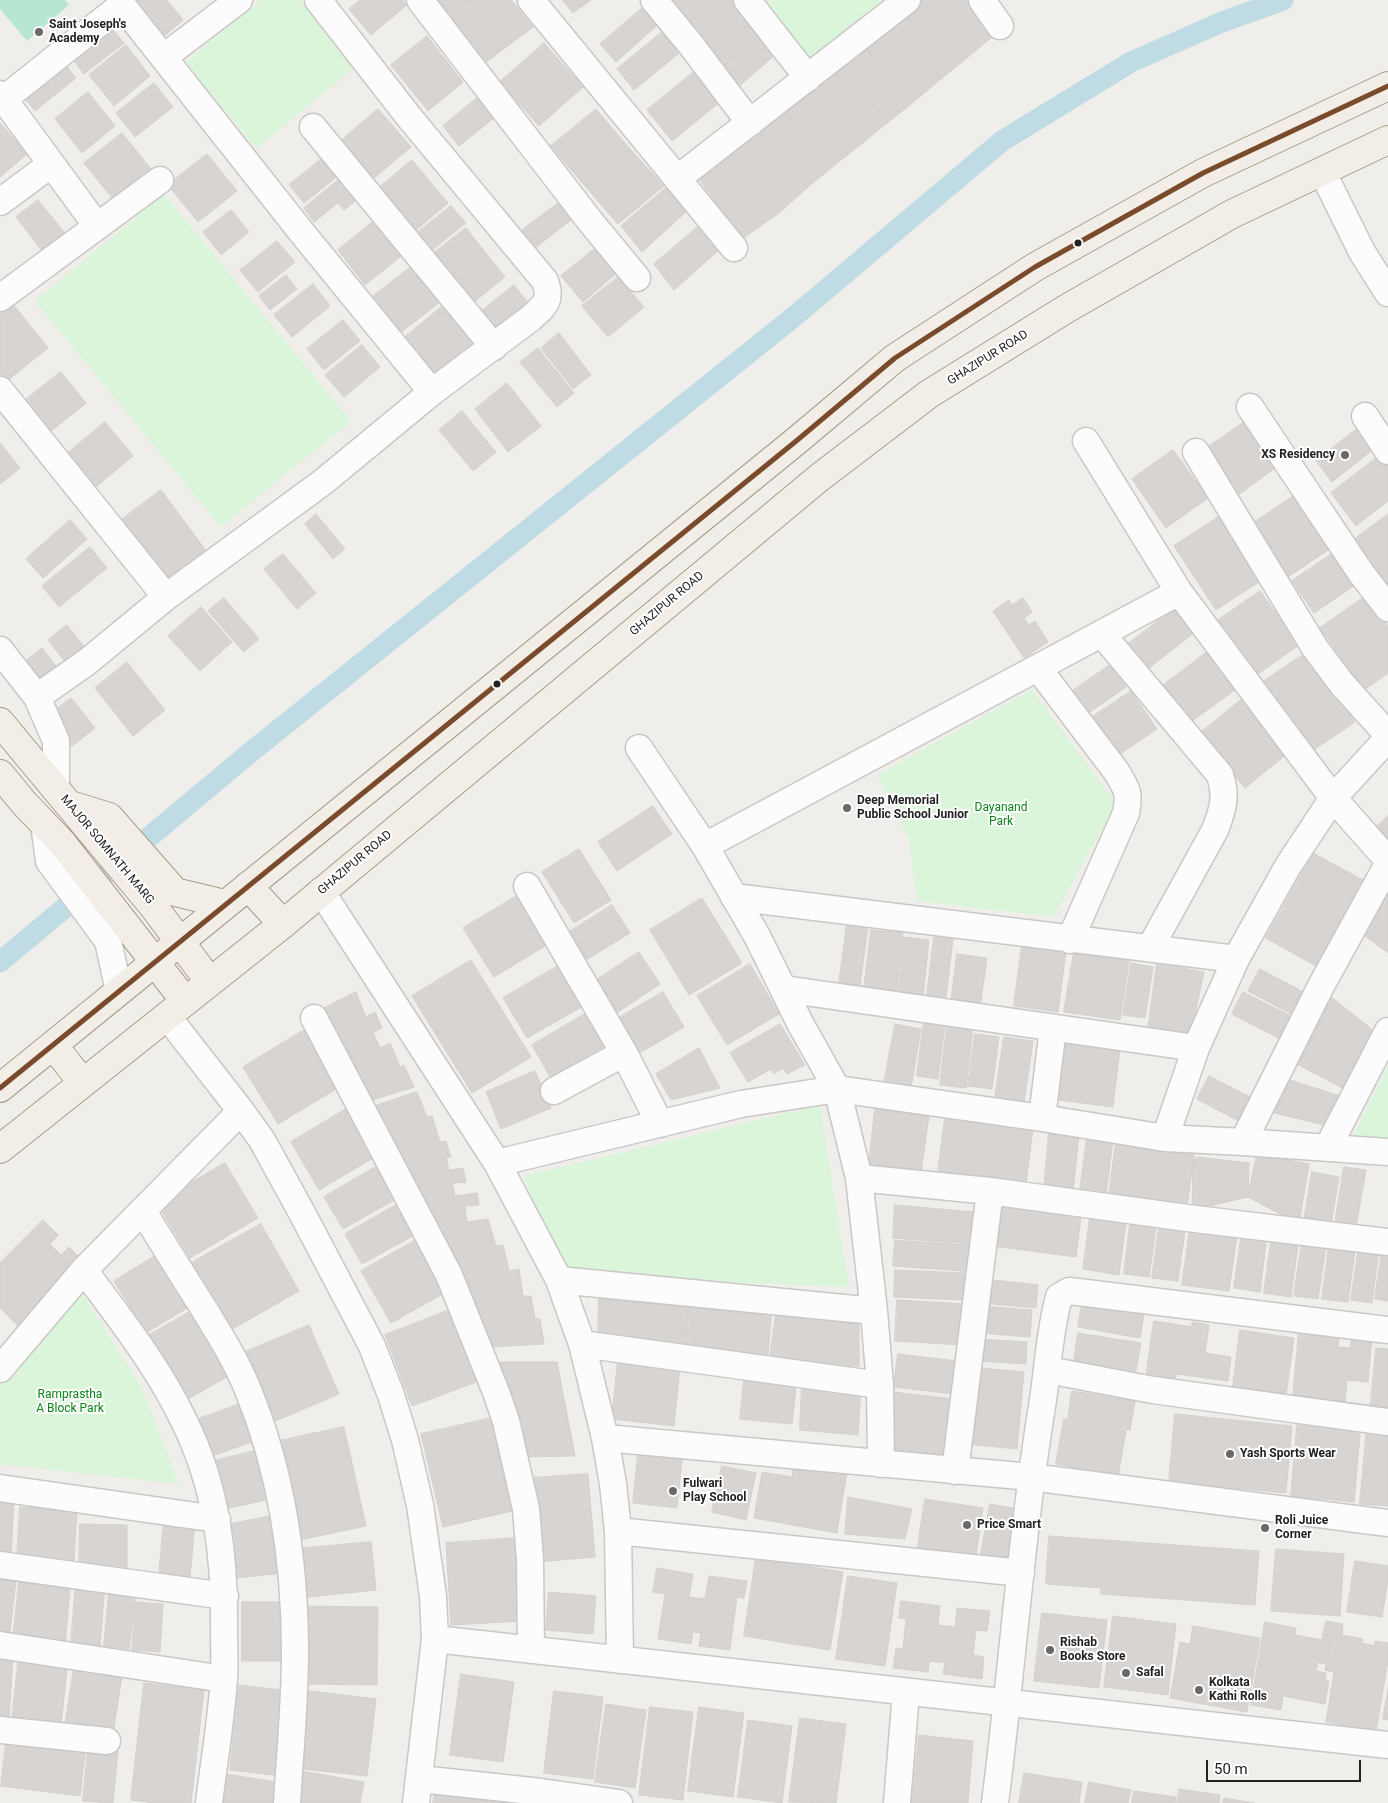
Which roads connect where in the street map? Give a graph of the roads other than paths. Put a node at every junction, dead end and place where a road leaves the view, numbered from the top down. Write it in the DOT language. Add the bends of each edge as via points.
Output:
graph roads {
  1 [pos="239,0"];
  2 [pos="318,0"];
  3 [pos="420,0"];
  4 [pos="531,0"];
  5 [pos="654,0"];
  6 [pos="747,0"];
  7 [pos="906,0"];
  8 [pos="982,0"];
  9 [pos="1000,26"];
  10 [pos="164,57"];
  11 [pos="808,78"];
  12 [pos="1388,86"];
  13 [pos="2,96"];
  14 [pos="750,123"];
  15 [pos="312,127"];
  16 [pos="1388,140"];
  17 [pos="50,164"];
  18 [pos="1322,171"];
  19 [pos="677,179"];
  20 [pos="160,180"];
  21 [pos="0,202"];
  22 [pos="97,226"];
  23 [pos="734,248"];
  24 [pos="637,278"];
  25 [pos="1388,293"];
  26 [pos="0,298"];
  27 [pos="494,347"];
  28 [pos="0,390"];
  29 [pos="432,392"];
  30 [pos="1250,407"];
  31 [pos="1365,416"];
  32 [pos="1086,441"];
  33 [pos="1388,451"];
  34 [pos="1196,452"];
  35 [pos="1179,592"];
  36 [pos="166,597"];
  37 [pos="1388,608"];
  38 [pos="1102,634"];
  39 [pos="0,650"];
  40 [pos="1038,668"];
  41 [pos="37,697"];
  42 [pos="0,722"];
  43 [pos="1388,737"];
  44 [pos="639,748"];
  45 [pos="0,774"];
  46 [pos="63,797"];
  47 [pos="1333,798"];
  48 [pos="12,801"];
  49 [pos="705,846"];
  50 [pos="1388,862"];
  51 [pos="248,886"];
  52 [pos="527,886"];
  53 [pos="321,891"];
  54 [pos="163,898"];
  55 [pos="734,898"];
  56 [pos="225,904"];
  57 [pos="283,924"];
  58 [pos="117,931"];
  59 [pos="1070,940"];
  60 [pos="180,942"];
  61 [pos="1150,948"];
  62 [pos="1236,959"];
  63 [pos="155,962"];
  64 [pos="210,982"];
  65 [pos="784,988"];
  66 [pos="119,991"];
  67 [pos="176,1009"];
  68 [pos="314,1018"];
  69 [pos="1053,1028"];
  70 [pos="1388,1031"];
  71 [pos="53,1044"];
  72 [pos="1196,1048"];
  73 [pos="624,1053"];
  74 [pos="83,1082"];
  75 [pos="0,1088"];
  76 [pos="837,1089"];
  77 [pos="554,1091"];
  78 [pos="241,1110"];
  79 [pos="1042,1118"];
  80 [pos="660,1124"];
  81 [pos="1165,1138"];
  82 [pos="1243,1142"];
  83 [pos="1328,1147"];
  84 [pos="0,1149"];
  85 [pos="1388,1152"];
  86 [pos="497,1163"];
  87 [pos="859,1178"];
  88 [pos="990,1191"];
  89 [pos="143,1211"];
  90 [pos="1388,1242"];
  91 [pos="84,1270"];
  92 [pos="560,1280"];
  93 [pos="874,1310"];
  94 [pos="1388,1330"];
  95 [pos="582,1344"];
  96 [pos="0,1368"];
  97 [pos="1048,1370"];
  98 [pos="880,1385"];
  99 [pos="1388,1422"];
  100 [pos="605,1438"];
  101 [pos="881,1464"];
  102 [pos="955,1471"];
  103 [pos="1031,1477"];
  104 [pos="0,1488"];
  105 [pos="217,1519"];
  106 [pos="1388,1523"];
  107 [pos="618,1531"];
  108 [pos="0,1565"];
  109 [pos="1021,1573"];
  110 [pos="225,1596"];
  111 [pos="434,1639"];
  112 [pos="0,1645"];
  113 [pos="531,1650"];
  114 [pos="620,1660"];
  115 [pos="224,1679"];
  116 [pos="906,1692"];
  117 [pos="1008,1703"];
  118 [pos="0,1730"];
  119 [pos="107,1741"];
  120 [pos="1388,1745"];
  121 [pos="418,1791"];
  122 [pos="208,1803"];
  123 [pos="287,1803"];
  124 [pos="619,1803"];
  125 [pos="897,1803"];
  126 [pos="995,1803"];
  1 -- 10 [label="street"];
  2 -- 27 [label="street" via="409,117 545,281 549,292 546,304"];
  3 -- 24 [label="street"];
  4 -- 19 [label="street"];
  5 -- 14 [label="street"];
  6 -- 11 [label="street"];
  7 -- 11 [label="street"];
  8 -- 9 [label="street"];
  10 -- 13 [label="street" via="122,4"];
  10 -- 29 [label="street"];
  11 -- 14 [label="street"];
  12 -- 51 [label="main road" via="1204,172 1035,267 895,358"];
  13 -- 17 [label="street"];
  14 -- 19 [label="street"];
  15 -- 27 [label="street"];
  16 -- 18 [label="main road, GHAZIPUR ROAD"];
  17 -- 21 [label="street"];
  17 -- 22 [label="street"];
  18 -- 25 [label="street" via="1362,252"];
  18 -- 53 [label="main road, GHAZIPUR ROAD" via="1232,214 1066,309 929,394 820,477"];
  19 -- 23 [label="street"];
  20 -- 22 [label="street"];
  22 -- 26 [label="street"];
  27 -- 29 [label="street"];
  28 -- 36 [label="street"];
  29 -- 36 [label="street" via="323,482"];
  30 -- 37 [label="street"];
  31 -- 33 [label="street"];
  32 -- 35 [label="street"];
  34 -- 43 [label="street" via="1315,648"];
  35 -- 38 [label="street"];
  35 -- 47 [label="street"];
  36 -- 41 [label="street"];
  38 -- 40 [label="street"];
  38 -- 61 [label="street" via="1220,775 1225,789 1223,810 1215,830"];
  39 -- 41 [label="street"];
  40 -- 49 [label="street"];
  40 -- 59 [label="street" via="1116,771 1129,797 1126,813"];
  41 -- 46 [label="street" via="56,741"];
  42 -- 46 [label="main road, MAJOR SOMNATH MARG"];
  43 -- 47 [label="street"];
  44 -- 49 [label="street"];
  45 -- 48 [label="main road"];
  46 -- 54 [label="main road, MAJOR SOMNATH MARG" via="98,821"];
  47 -- 50 [label="street"];
  47 -- 62 [label="street" via="1288,866"];
  48 -- 58 [label="main road" via="44,823 56,853"];
  49 -- 55 [label="street"];
  50 -- 82 [label="street"];
  51 -- 56 [label="main road"];
  51 -- 57 [label="main road"];
  52 -- 73 [label="street"];
  53 -- 57 [label="main road, GHAZIPUR ROAD"];
  53 -- 86 [label="street"];
  54 -- 56 [label="main road"];
  54 -- 60 [label="main road, MAJOR SOMNATH MARG"];
  55 -- 59 [label="street"];
  55 -- 65 [label="street"];
  56 -- 60 [label="main road"];
  57 -- 64 [label="main road, GHAZIPUR ROAD"];
  58 -- 63 [label="main road"];
  58 -- 66 [label="street" via="111,949"];
  59 -- 61 [label="street"];
  60 -- 63 [label="main road"];
  60 -- 64 [label="main road, MAJOR SOMNATH MARG"];
  61 -- 62 [label="street"];
  62 -- 72 [label="street"];
  63 -- 66 [label="main road"];
  63 -- 67 [label="main road"];
  64 -- 67 [label="main road, GHAZIPUR ROAD"];
  65 -- 69 [label="street"];
  65 -- 76 [label="street"];
  66 -- 71 [label="main road"];
  67 -- 74 [label="main road, GHAZIPUR ROAD"];
  67 -- 78 [label="street"];
  68 -- 113 [label="street" via="449,1274 506,1421 526,1509"];
  69 -- 72 [label="street"];
  69 -- 79 [label="street"];
  70 -- 83 [label="street"];
  71 -- 74 [label="main road"];
  71 -- 75 [label="main road"];
  72 -- 81 [label="street"];
  73 -- 77 [label="street"];
  73 -- 80 [label="street"];
  74 -- 84 [label="main road, GHAZIPUR ROAD"];
  76 -- 79 [label="street"];
  76 -- 80 [label="street" via="741,1104"];
  76 -- 87 [label="street"];
  78 -- 89 [label="street"];
  78 -- 111 [label="street" via="262,1140 307,1221 372,1346 391,1395 420,1506 433,1596"];
  79 -- 81 [label="street"];
  80 -- 86 [label="street"];
  81 -- 82 [label="street"];
  82 -- 83 [label="street"];
  83 -- 85 [label="street"];
  86 -- 92 [label="street"];
  87 -- 88 [label="street"];
  87 -- 93 [label="street"];
  88 -- 90 [label="street"];
  88 -- 102 [label="street"];
  89 -- 91 [label="street"];
  89 -- 123 [label="street" via="228,1348 248,1390 269,1451 293,1580 294,1698"];
  91 -- 96 [label="street"];
  91 -- 105 [label="street" via="163,1380 199,1457"];
  92 -- 93 [label="street"];
  92 -- 95 [label="street"];
  93 -- 98 [label="street"];
  94 -- 97 [label="street" via="1069,1291 1059,1298 1055,1311"];
  95 -- 98 [label="street"];
  95 -- 100 [label="street"];
  97 -- 99 [label="street" via="1153,1390"];
  97 -- 103 [label="street"];
  98 -- 101 [label="street"];
  100 -- 101 [label="street"];
  100 -- 107 [label="street"];
  101 -- 102 [label="street"];
  102 -- 103 [label="street"];
  103 -- 106 [label="street"];
  103 -- 109 [label="street"];
  104 -- 105 [label="street"];
  105 -- 110 [label="street"];
  107 -- 109 [label="street"];
  107 -- 114 [label="street"];
  108 -- 110 [label="street"];
  109 -- 117 [label="street"];
  110 -- 115 [label="street"];
  111 -- 113 [label="street"];
  111 -- 121 [label="street"];
  112 -- 115 [label="street"];
  113 -- 114 [label="street"];
  114 -- 116 [label="street"];
  115 -- 122 [label="street"];
  116 -- 117 [label="street"];
  116 -- 125 [label="street"];
  117 -- 120 [label="street"];
  117 -- 126 [label="street"];
  118 -- 119 [label="street"];
  121 -- 124 [label="street" via="541,1792"];
}
